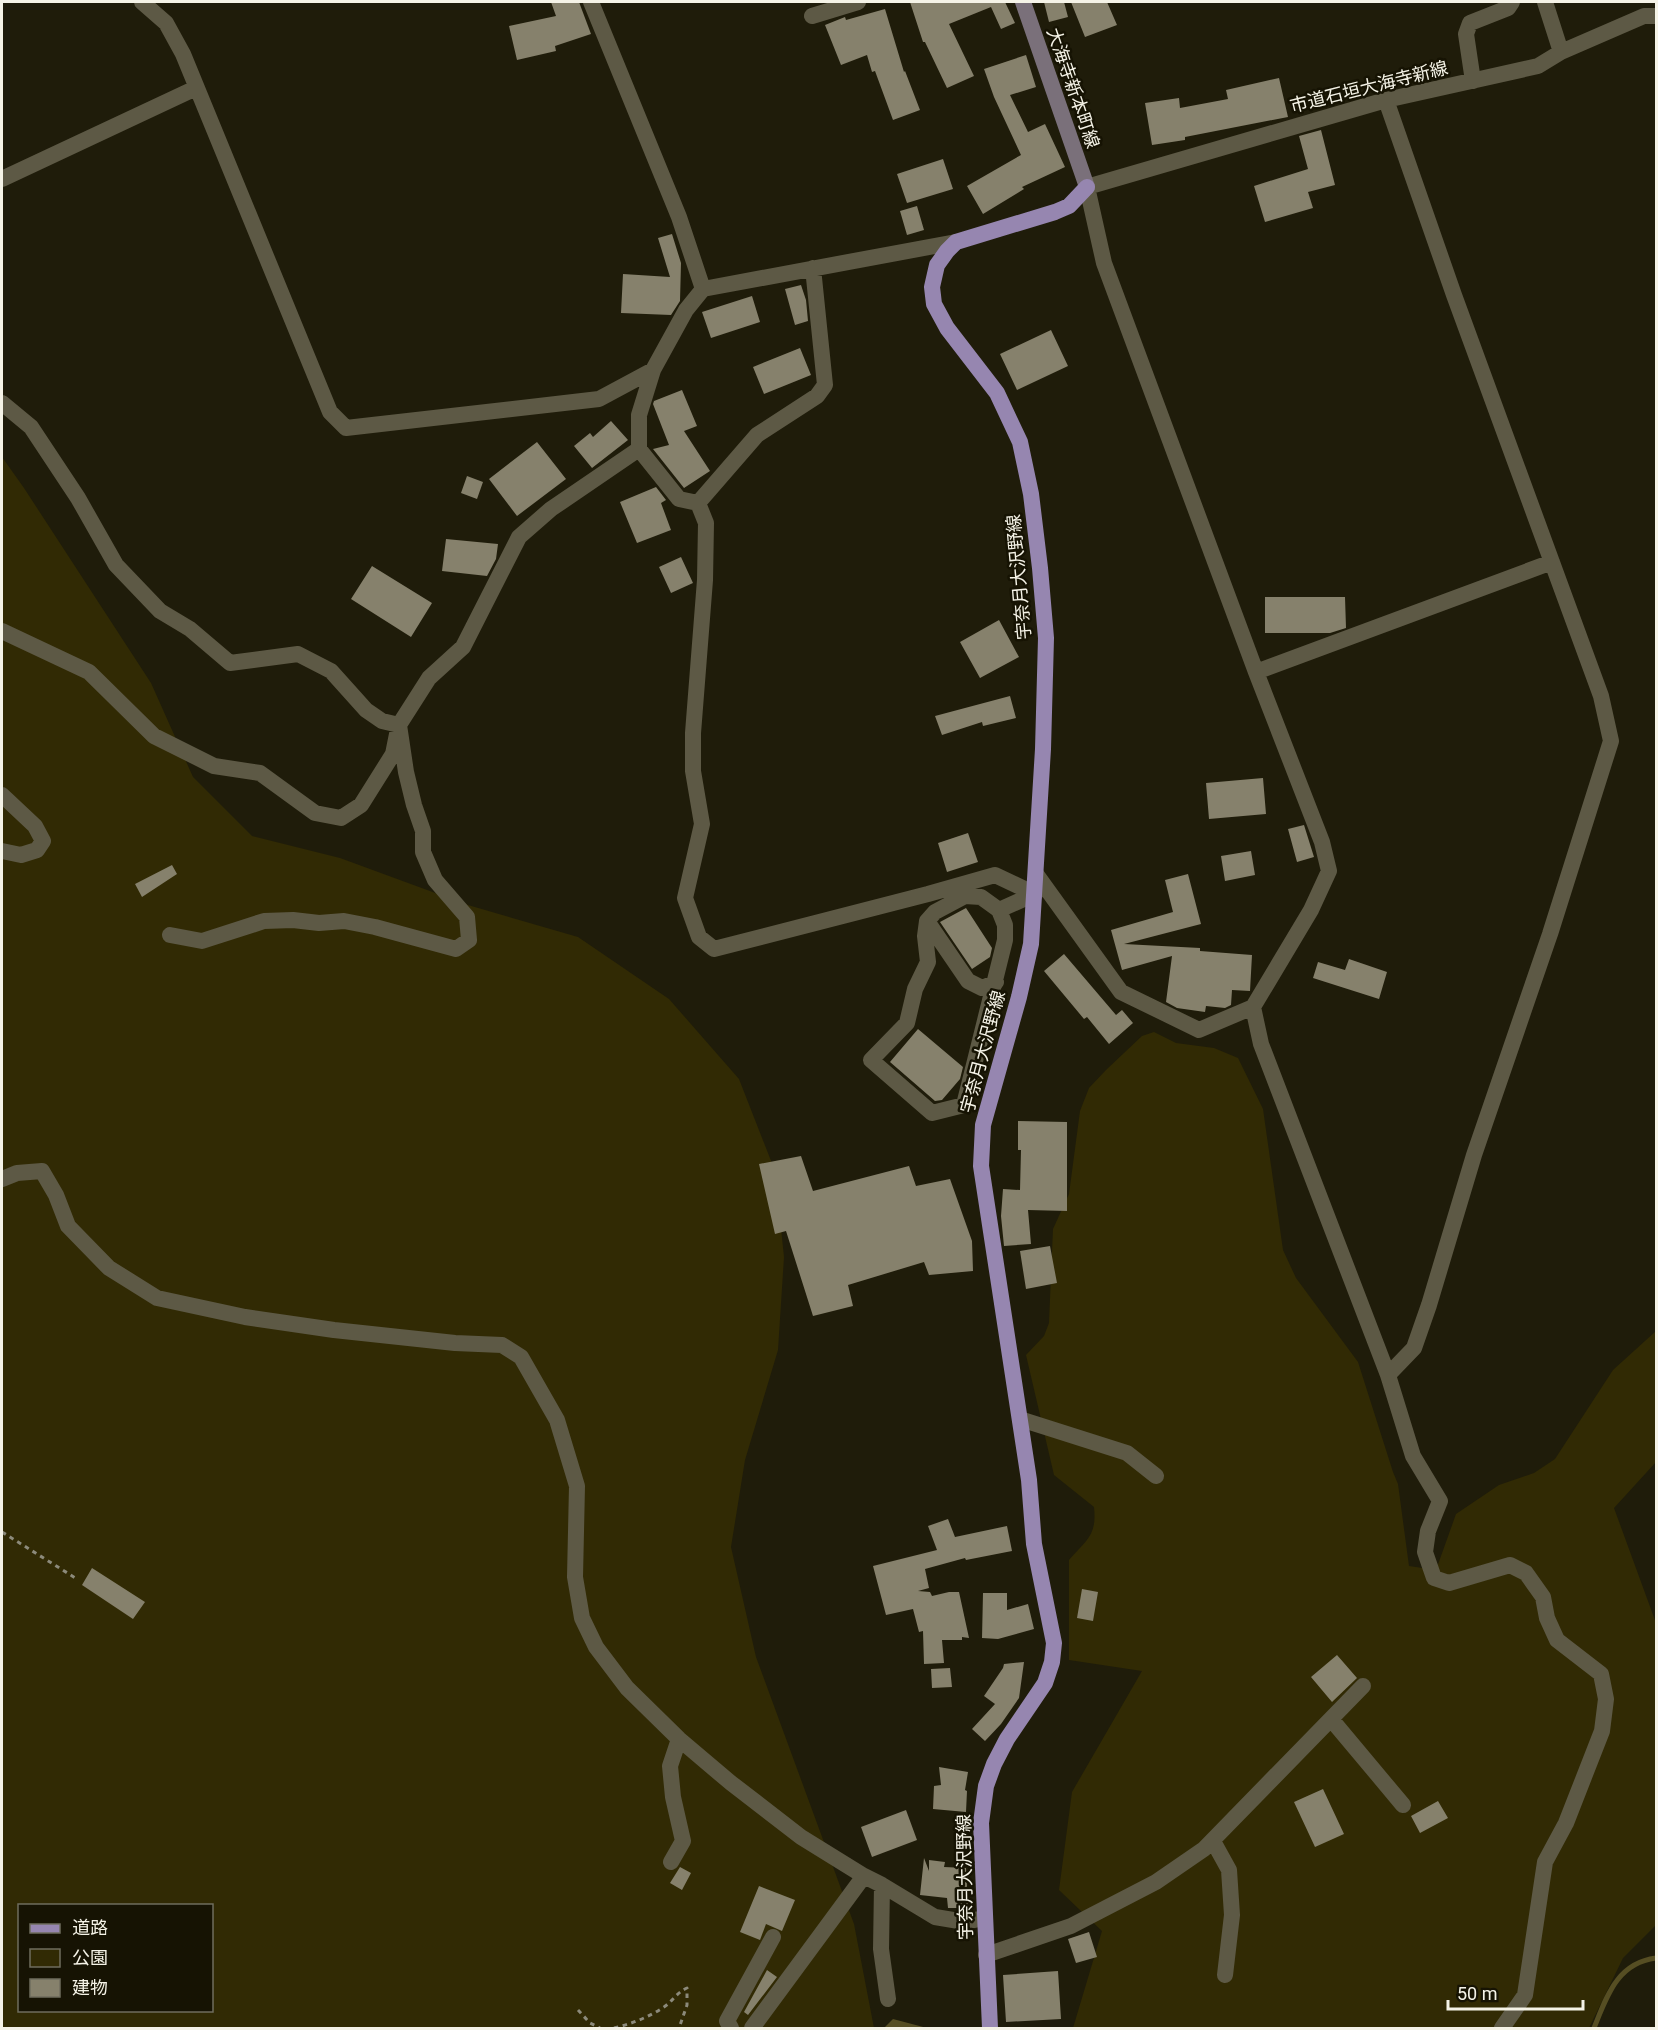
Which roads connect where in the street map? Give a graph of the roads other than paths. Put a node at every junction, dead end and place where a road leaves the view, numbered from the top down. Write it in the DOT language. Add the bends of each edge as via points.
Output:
graph roads {
  1 [pos="142,2"];
  2 [pos="591,2"];
  3 [pos="858,2"];
  4 [pos="1023,2"];
  5 [pos="1512,2"];
  6 [pos="1545,2"];
  7 [pos="812,16"];
  8 [pos="1656,16"];
  9 [pos="1561,52"];
  10 [pos="1473,81"];
  11 [pos="196,88"];
  12 [pos="1386,100"];
  13 [pos="2,179"];
  14 [pos="1087,187"];
  15 [pos="956,242"];
  16 [pos="813,268"];
  17 [pos="703,289"];
  18 [pos="653,370"];
  19 [pos="2,403"];
  20 [pos="639,449"];
  21 [pos="698,503"];
  22 [pos="1552,561"];
  23 [pos="2,632"];
  24 [pos="1256,672"];
  25 [pos="399,725"];
  26 [pos="5,803"];
  27 [pos="2,851"];
  28 [pos="1036,874"];
  29 [pos="1035,894"];
  30 [pos="999,910"];
  31 [pos="927,921"];
  32 [pos="170,935"];
  33 [pos="996,982"];
  34 [pos="1253,1007"];
  35 [pos="2,1179"];
  36 [pos="1388,1375"];
  37 [pos="1020,1419"];
  38 [pos="1156,1476"];
  39 [pos="1363,1686"];
  40 [pos="1331,1719"];
  41 [pos="679,1739"];
  42 [pos="1403,1805"];
  43 [pos="1213,1841"];
  44 [pos="671,1862"];
  45 [pos="864,1876"];
  46 [pos="882,1885"];
  47 [pos="984,1918"];
  48 [pos="772,1937"];
  49 [pos="986,1955"];
  50 [pos="1225,1975"];
  51 [pos="888,2000"];
  52 [pos="731,2028"];
  53 [pos="752,2028"];
  54 [pos="990,2028"];
  55 [pos="1502,2028"];
  1 -- 11 [label="street" via="166,23"];
  2 -- 17 [label="street" via="679,218"];
  3 -- 7 [label="street"];
  4 -- 14 [label="main road, 大海寺新本町線"];
  5 -- 10 [label="street" via="1508,8 1470,23 1466,34"];
  6 -- 9 [label="street"];
  8 -- 9 [label="street, 市道石垣大海寺新線" via="1644,16"];
  9 -- 10 [label="street, 市道石垣大海寺新線" via="1538,66"];
  10 -- 12 [label="street, 市道石垣大海寺新線"];
  11 -- 13 [label="street"];
  11 -- 18 [label="street" via="330,412 346,428 599,399"];
  12 -- 14 [label="street, 市道石垣大海寺新線"];
  12 -- 22 [label="street"];
  14 -- 15 [label="main road" via="1069,206 1055,212"];
  14 -- 24 [label="street" via="1104,263"];
  15 -- 16 [label="street"];
  15 -- 28 [label="main road, 宇奈月大沢野線" via="937,266 933,304 997,393 1020,442 1035,526 1046,638"];
  16 -- 17 [label="street"];
  16 -- 21 [label="street" via="825,385 817,396 757,435"];
  17 -- 18 [label="street"];
  18 -- 20 [label="street" via="639,416"];
  19 -- 25 [label="street" via="31,428 78,498 116,565 160,611 190,629 230,663 298,654 332,671 366,710 382,721"];
  20 -- 21 [label="street" via="679,500"];
  20 -- 25 [label="street" via="551,509 519,537 463,647 429,678"];
  21 -- 29 [label="street" via="706,523 705,580 693,771 702,824 685,898 699,937 714,949 995,875"];
  22 -- 24 [label="street"];
  22 -- 36 [label="street" via="1601,696 1611,741 1414,1348"];
  23 -- 25 [label="street" via="89,672 154,736 214,766 261,773 315,813 341,818 361,805 393,754"];
  24 -- 34 [label="street" via="1322,842 1329,871 1311,910"];
  25 -- 32 [label="street" via="406,772 423,831 423,852 435,880 467,917 469,940 456,949 344,921 293,920 264,921 202,941"];
  26 -- 27 [label="street" via="35,826 43,841 37,850 21,855"];
  28 -- 29 [label="main road, 宇奈月大沢野線"];
  28 -- 34 [label="street" via="1121,992 1199,1030"];
  29 -- 30 [label="street"];
  29 -- 37 [label="main road, 宇奈月大沢野線" via="1031,944 983,1125 981,1166"];
  30 -- 31 [label="street" via="981,897 965,896 935,912"];
  30 -- 33 [label="street" via="1005,940"];
  31 -- 33 [label="street" via="968,981 982,988"];
  31 -- 33 [label="street" via="928,962 915,990 907,1023 871,1060 932,1113 964,1105"];
  34 -- 36 [label="street" via="1260,1044"];
  35 -- 41 [label="street" via="42,1171 68,1226 109,1268 157,1299 334,1330 502,1346 521,1357 557,1420 577,1486 574,1577 582,1618 596,1647 627,1688"];
  36 -- 55 [label="street" via="1413,1456 1440,1501 1428,1531 1425,1552 1434,1578 1449,1583 1510,1565 1526,1573 1543,1597 1557,1640 1601,1674 1606,1699 1602,1731 1566,1823 1545,1862 1525,1995"];
  37 -- 38 [label="street" via="1127,1454"];
  37 -- 47 [label="main road, 宇奈月大沢野線" via="1034,1544 1054,1643 1045,1683 1007,1739 986,1786 981,1823"];
  39 -- 40 [label="street"];
  40 -- 42 [label="street"];
  40 -- 43 [label="street"];
  41 -- 44 [label="street" via="670,1766 683,1841"];
  41 -- 45 [label="street" via="801,1837"];
  43 -- 49 [label="street" via="1156,1882 1071,1926"];
  43 -- 50 [label="street" via="1229,1870 1232,1915"];
  45 -- 46 [label="street"];
  45 -- 53 [label="street"];
  46 -- 47 [label="street" via="934,1917 965,1922"];
  46 -- 51 [label="street" via="881,1949"];
  47 -- 49 [label="main road, 宇奈月大沢野線"];
  48 -- 52 [label="street" via="727,2021"];
  49 -- 54 [label="main road, 宇奈月大沢野線"];
}
